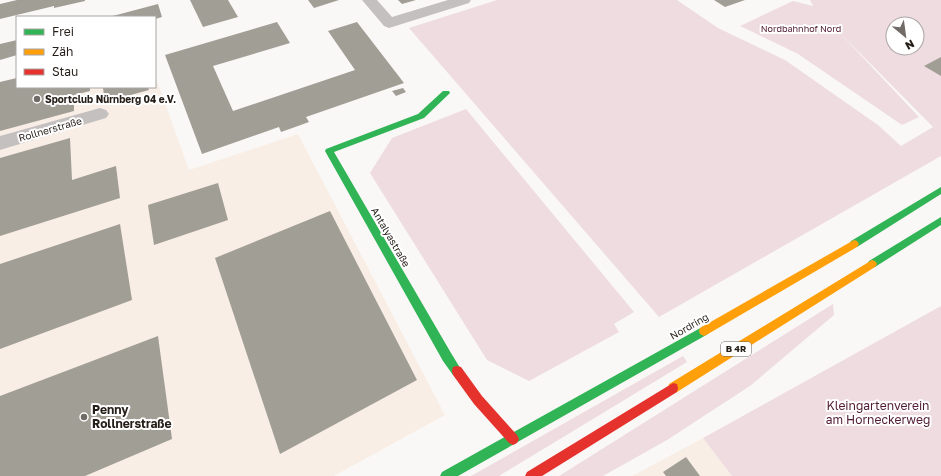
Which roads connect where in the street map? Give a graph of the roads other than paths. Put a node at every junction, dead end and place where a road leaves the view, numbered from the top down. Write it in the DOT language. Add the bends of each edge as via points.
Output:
graph roads {
  1 [pos="369,0"];
  2 [pos="464,0"];
  3 [pos="446,93"];
  4 [pos="100,114"];
  5 [pos="0,143"];
  6 [pos="941,190"];
  7 [pos="941,221"];
  8 [pos="513,439"];
  9 [pos="446,476"];
  10 [pos="530,476"];
  1 -- 2 [label="street" via="388,23"];
  3 -- 8 [label="main road, Antalyastraße" via="422,116 329,151 447,357 478,400"];
  4 -- 5 [label="street, Rollnerstraße"];
  6 -- 8 [label="main road, Nordring"];
  7 -- 10 [label="main road, B 4R"];
  8 -- 9 [label="main road, Nordring"];
}
